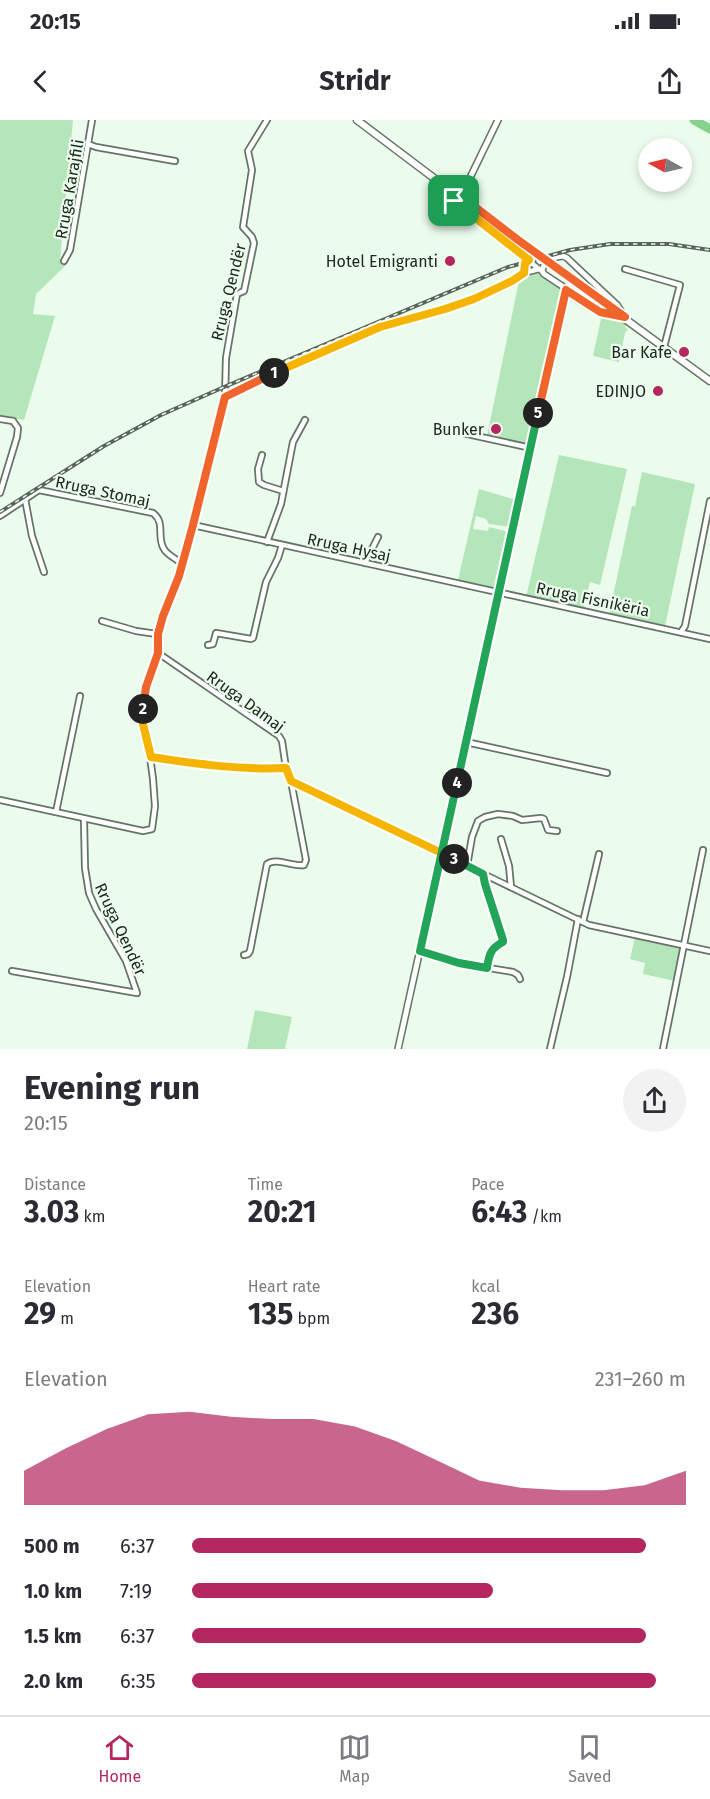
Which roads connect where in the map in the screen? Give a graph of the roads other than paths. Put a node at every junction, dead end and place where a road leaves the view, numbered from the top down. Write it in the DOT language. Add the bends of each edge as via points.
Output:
graph roads {
  1 [pos="92,120"];
  2 [pos="267,120"];
  3 [pos="357,120"];
  4 [pos="498,120"];
  5 [pos="88,144"];
  6 [pos="176,161"];
  7 [pos="465,188"];
  8 [pos="452,191"];
  9 [pos="466,200"];
  10 [pos="454,201"];
  11 [pos="529,260"];
  12 [pos="64,261"];
  13 [pos="625,269"];
  14 [pos="541,270"];
  15 [pos="524,273"];
  16 [pos="566,290"];
  17 [pos="625,317"];
  18 [pos="664,347"];
  19 [pos="710,381"];
  20 [pos="225,397"];
  21 [pos="0,419"];
  22 [pos="305,420"];
  23 [pos="440,428"];
  24 [pos="531,448"];
  25 [pos="262,455"];
  26 [pos="284,491"];
  27 [pos="0,493"];
  28 [pos="25,499"];
  29 [pos="710,501"];
  30 [pos="0,516"];
  31 [pos="193,525"];
  32 [pos="378,537"];
  33 [pos="267,542"];
  34 [pos="282,545"];
  35 [pos="365,563"];
  36 [pos="182,564"];
  37 [pos="44,572"];
  38 [pos="499,593"];
  39 [pos="102,621"];
  40 [pos="681,633"];
  41 [pos="158,634"];
  42 [pos="710,639"];
  43 [pos="208,645"];
  44 [pos="158,653"];
  45 [pos="80,696"];
  46 [pos="466,742"];
  47 [pos="151,757"];
  48 [pos="286,768"];
  49 [pos="607,773"];
  50 [pos="291,781"];
  51 [pos="0,800"];
  52 [pos="56,812"];
  53 [pos="84,820"];
  54 [pos="557,831"];
  55 [pos="501,840"];
  56 [pos="703,850"];
  57 [pos="441,853"];
  58 [pos="599,854"];
  59 [pos="468,866"];
  60 [pos="483,874"];
  61 [pos="511,887"];
  62 [pos="580,920"];
  63 [pos="684,946"];
  64 [pos="420,951"];
  65 [pos="710,951"];
  66 [pos="244,955"];
  67 [pos="487,968"];
  68 [pos="12,970"];
  69 [pos="520,979"];
  70 [pos="398,1049"];
  71 [pos="550,1049"];
  72 [pos="663,1049"];
  1 -- 5 [label="street, Rruga Karajfili"];
  2 -- 20 [label="street, Rruga Qendër" via="249,152 252,170 243,227 254,243 244,291 237,294 231,322"];
  3 -- 8 [label="main road"];
  4 -- 7 [label="street"];
  5 -- 6 [label="street"];
  5 -- 12 [label="street, Rruga Karajfili" via="70,250"];
  7 -- 8 [label="main road" via="459,186"];
  7 -- 9 [label="main road"];
  8 -- 10 [label="main road"];
  9 -- 10 [label="main road"];
  9 -- 17 [label="main road, bridge"];
  10 -- 11 [label="street"];
  11 -- 14 [label="street"];
  11 -- 15 [label="street"];
  13 -- 18 [label="street" via="680,285"];
  14 -- 15 [label="street"];
  14 -- 16 [label="street"];
  14 -- 17 [label="street" via="548,260 567,258"];
  15 -- 20 [label="street" via="460,304 380,327"];
  16 -- 17 [label="street" via="600,312"];
  16 -- 24 [label="street"];
  17 -- 18 [label="main road"];
  18 -- 19 [label="main road"];
  20 -- 31 [label="street, Rruga Qendër"];
  21 -- 27 [label="street" via="13,420 18,428"];
  22 -- 26 [label="street" via="293,442"];
  23 -- 24 [label="street"];
  24 -- 38 [label="street"];
  25 -- 26 [label="street" via="259,482"];
  26 -- 33 [label="street"];
  28 -- 30 [label="street, Rruga Stomaj"];
  28 -- 36 [label="street, Rruga Stomaj" via="39,490 153,513 161,523 162,546"];
  28 -- 37 [label="street"];
  29 -- 40 [label="street"];
  31 -- 33 [label="street, Rruga Hysaj"];
  31 -- 36 [label="street, Rruga Qendër"];
  32 -- 35 [label="street"];
  33 -- 34 [label="street, Rruga Hysaj"];
  34 -- 35 [label="street, Rruga Hysaj"];
  34 -- 43 [label="street" via="266,582 253,638 216,633 213,644"];
  35 -- 38 [label="street, Rruga Hysaj"];
  36 -- 41 [label="street, Rruga Qendër"];
  38 -- 40 [label="street, Rruga Fisnikëria"];
  38 -- 46 [label="street"];
  39 -- 41 [label="street"];
  40 -- 42 [label="street, Rruga Fisnikëria"];
  41 -- 44 [label="street, Rruga Qendër"];
  44 -- 47 [label="street, Rruga Qendër" via="146,687 143,711"];
  44 -- 48 [label="street, Rruga Damaj" via="279,736"];
  45 -- 52 [label="street"];
  46 -- 49 [label="street"];
  46 -- 57 [label="street"];
  47 -- 48 [label="street" via="202,765"];
  47 -- 53 [label="street, Rruga Qendër" via="155,806 152,830"];
  48 -- 50 [label="street, Rruga Damaj"];
  50 -- 57 [label="street"];
  50 -- 66 [label="street, Rruga Damaj" via="306,860 298,866 274,861 267,864 250,951"];
  51 -- 52 [label="street, Rruga Qendër"];
  52 -- 53 [label="street, Rruga Qendër"];
  53 -- 68 [label="street, Rruga Qendër" via="89,893 126,961 136,993"];
  54 -- 59 [label="street" via="548,830 541,818 522,820 504,814 485,817 474,830"];
  55 -- 61 [label="street"];
  56 -- 63 [label="street"];
  57 -- 59 [label="street"];
  57 -- 64 [label="street"];
  58 -- 62 [label="street"];
  59 -- 60 [label="street"];
  60 -- 61 [label="street"];
  60 -- 67 [label="street" via="503,940 489,954"];
  61 -- 62 [label="street"];
  62 -- 63 [label="street" via="597,928"];
  62 -- 71 [label="street"];
  63 -- 65 [label="street"];
  63 -- 72 [label="street"];
  64 -- 67 [label="street"];
  64 -- 70 [label="street"];
  67 -- 69 [label="street" via="513,972"];
}
